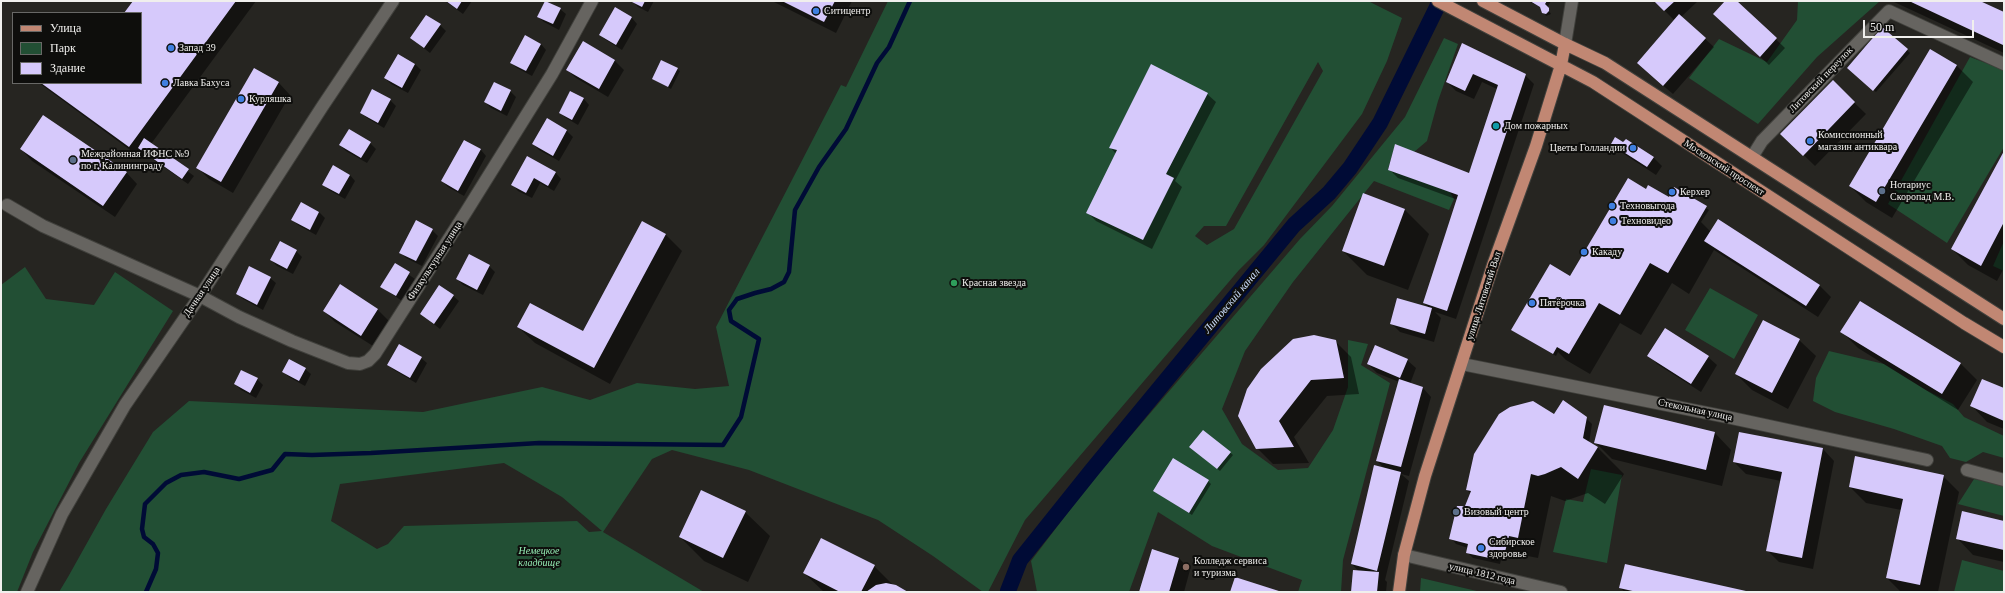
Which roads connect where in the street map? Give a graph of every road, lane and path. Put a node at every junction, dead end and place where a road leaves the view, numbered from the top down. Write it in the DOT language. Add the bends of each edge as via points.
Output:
graph roads {
  1 [pos="393,1"];
  2 [pos="592,1"];
  3 [pos="1483,1"];
  4 [pos="1572,1"];
  5 [pos="1443,4"];
  6 [pos="1565,44"];
  7 [pos="2004,64"];
  8 [pos="1561,65"];
  9 [pos="1752,157"];
  10 [pos="7,205"];
  11 [pos="200,296"];
  12 [pos="2004,319"];
  13 [pos="2004,347"];
  14 [pos="1462,364"];
  15 [pos="1927,460"];
  16 [pos="1966,470"];
  17 [pos="2004,480"];
  18 [pos="1404,555"];
  19 [pos="27,592"];
  20 [pos="1399,592"];
  21 [pos="1561,592"];
  1 -- 11 [label="street, Дачная улица"];
  2 -- 11 [label="street, Физкультурная улица" via="552,74 375,354 368,361 360,364 348,363 292,341"];
  3 -- 6 [label="main road"];
  4 -- 6 [label="street, улица Литовский Вал"];
  5 -- 8 [label="main road, Московский проспект"];
  6 -- 8 [label="main road, улица Литовский Вал"];
  6 -- 9 [label="main road" via="1605,63"];
  7 -- 9 [label="street, Литовский переулок" via="1889,11 1762,141"];
  8 -- 13 [label="main road, Московский проспект" via="1593,82 1964,324"];
  8 -- 14 [label="main road, улица Литовский Вал"];
  9 -- 12 [label="main road"];
  10 -- 11 [label="street" via="51,230"];
  11 -- 19 [label="street, Дачная улица" via="147,372 95,455 62,514"];
  14 -- 15 [label="street, Стекольная улица"];
  14 -- 18 [label="main road, улица Литовский Вал" via="1425,476"];
  16 -- 17 [label="street"];
  18 -- 20 [label="main road, улица Литовский Вал"];
  18 -- 21 [label="street, улица 1812 года"];
}
